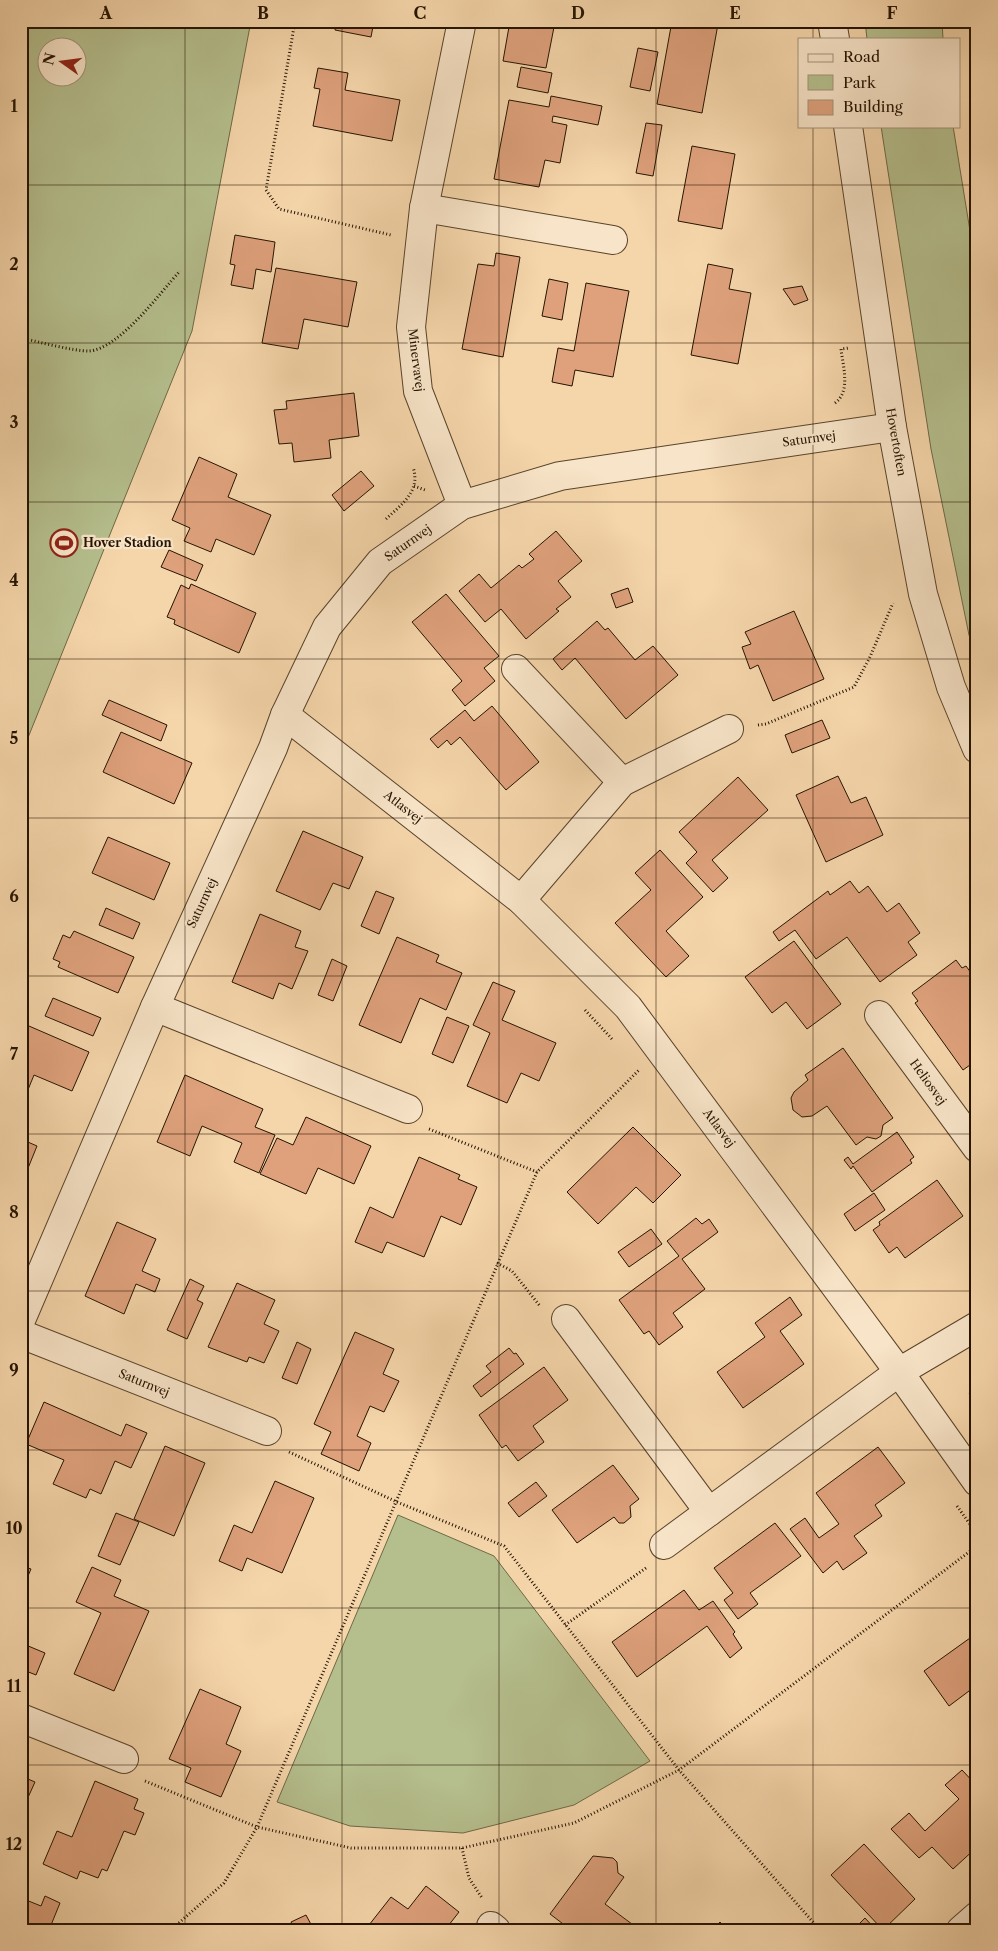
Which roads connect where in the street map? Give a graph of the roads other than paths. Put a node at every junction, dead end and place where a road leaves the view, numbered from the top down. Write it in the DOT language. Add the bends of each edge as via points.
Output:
graph roads {
  1 [pos="462,21"];
  2 [pos="832,21"];
  3 [pos="835,38"];
  4 [pos="848,128"];
  5 [pos="424,208"];
  6 [pos="612,240"];
  7 [pos="892,427"];
  8 [pos="462,505"];
  9 [pos="516,669"];
  10 [pos="285,715"];
  11 [pos="729,729"];
  12 [pos="977,750"];
  13 [pos="622,782"];
  14 [pos="521,900"];
  15 [pos="155,1007"];
  16 [pos="879,1015"];
  17 [pos="408,1109"];
  18 [pos="977,1148"];
  19 [pos="566,1319"];
  20 [pos="21,1320"];
  21 [pos="977,1326"];
  22 [pos="21,1334"];
  23 [pos="899,1372"];
  24 [pos="267,1432"];
  25 [pos="977,1482"];
  26 [pos="709,1512"];
  27 [pos="664,1545"];
  28 [pos="21,1718"];
  29 [pos="124,1760"];
  30 [pos="977,1916"];
  31 [pos="961,1930"];
  1 -- 5 [label="street, Minervavej"];
  2 -- 3 [label="street"];
  4 -- 7 [label="street, Hovertoften"];
  5 -- 6 [label="street"];
  5 -- 8 [label="street, Minervavej" via="411,327 418,391"];
  7 -- 8 [label="street, Saturnvej" via="560,476"];
  7 -- 12 [label="street, Hovertoften" via="923,594 951,687"];
  8 -- 10 [label="street, Saturnvej" via="380,562 327,627"];
  9 -- 13 [label="street"];
  10 -- 14 [label="street, Atlasvej"];
  10 -- 15 [label="street, Saturnvej"];
  11 -- 13 [label="street"];
  13 -- 14 [label="street"];
  14 -- 23 [label="street, Atlasvej" via="628,1006"];
  15 -- 17 [label="street"];
  15 -- 20 [label="street, Saturnvej"];
  16 -- 18 [label="street, Heliosvej"];
  19 -- 26 [label="street"];
  21 -- 23 [label="street"];
  22 -- 24 [label="street, Saturnvej"];
  23 -- 25 [label="street, Atlasvej"];
  23 -- 26 [label="street"];
  26 -- 27 [label="street"];
  28 -- 29 [label="street"];
  30 -- 31 [label="street"];
}
